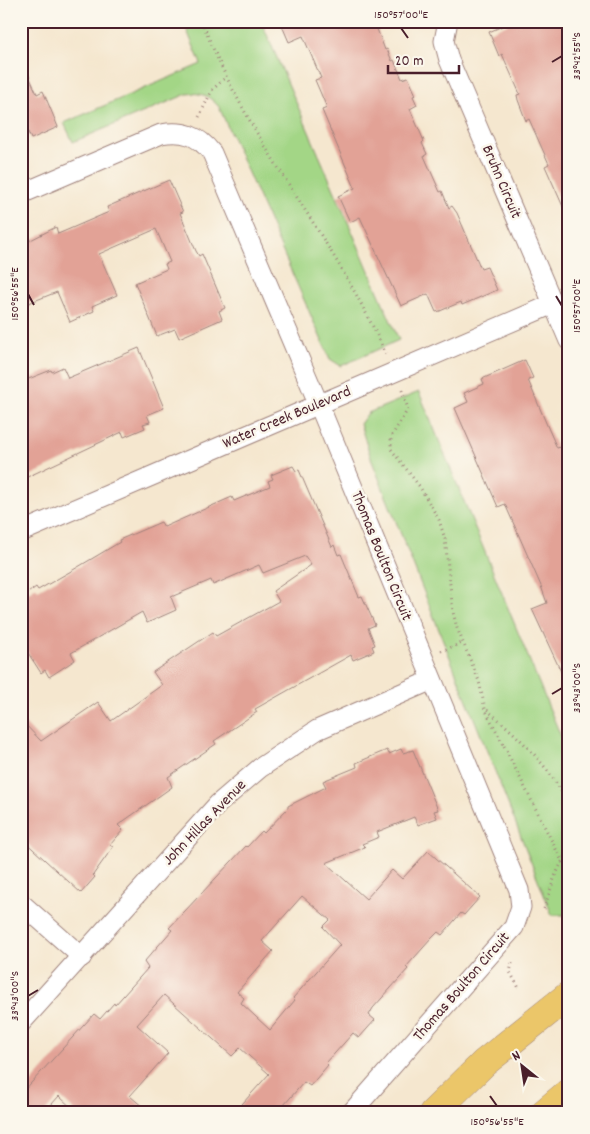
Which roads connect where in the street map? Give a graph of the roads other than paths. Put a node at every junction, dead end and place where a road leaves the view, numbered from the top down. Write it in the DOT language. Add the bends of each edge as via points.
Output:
graph roads {
  1 [pos="448,21"];
  2 [pos="21,194"];
  3 [pos="553,304"];
  4 [pos="569,341"];
  5 [pos="319,405"];
  6 [pos="21,532"];
  7 [pos="432,680"];
  8 [pos="21,903"];
  9 [pos="82,957"];
  10 [pos="569,995"];
  11 [pos="21,1023"];
  12 [pos="569,1092"];
  13 [pos="351,1113"];
  14 [pos="433,1113"];
  15 [pos="544,1113"];
  1 -- 3 [label="street, Bruhn Circuit" via="445,51"];
  2 -- 5 [label="street, Thomas Boulton Circuit" via="160,134 184,133 195,137 212,154"];
  3 -- 4 [label="street, Bruhn Circuit"];
  3 -- 5 [label="street, Water Creek Boulevard"];
  5 -- 6 [label="street, Water Creek Boulevard"];
  5 -- 7 [label="street, Thomas Boulton Circuit"];
  7 -- 9 [label="street, John Hillas Avenue" via="317,730 260,768 218,804"];
  7 -- 13 [label="street, Thomas Boulton Circuit" via="518,890 520,915 506,938"];
  8 -- 9 [label="street"];
  9 -- 11 [label="street, John Hillas Avenue"];
  10 -- 14 [label="main road" via="484,1063"];
  12 -- 15 [label="main road"];
}
